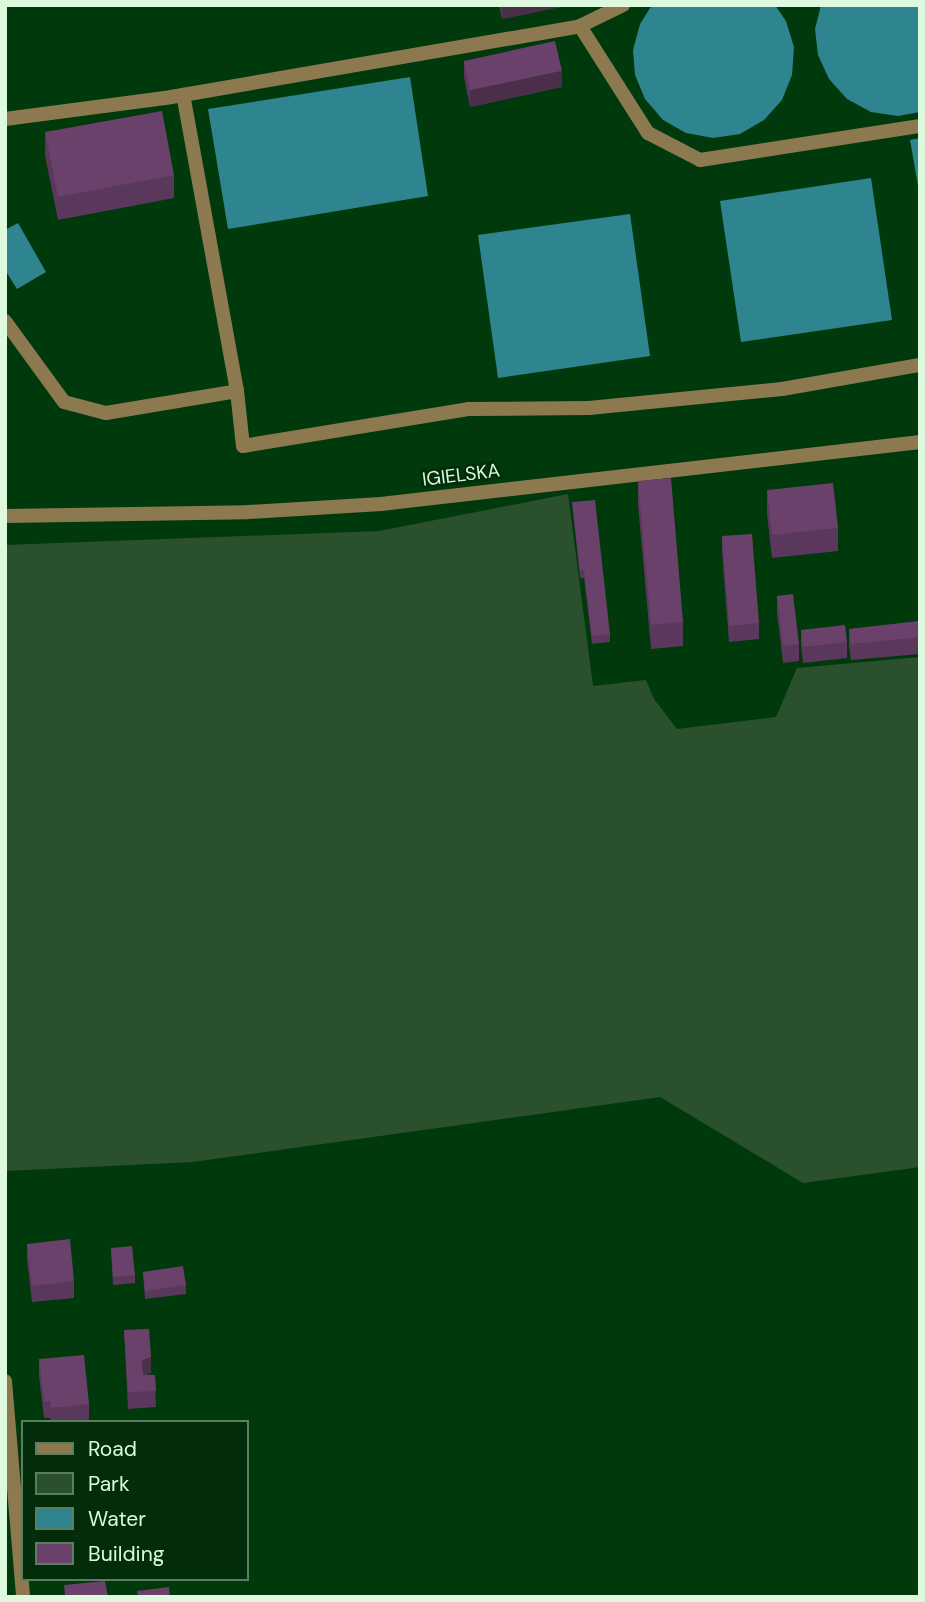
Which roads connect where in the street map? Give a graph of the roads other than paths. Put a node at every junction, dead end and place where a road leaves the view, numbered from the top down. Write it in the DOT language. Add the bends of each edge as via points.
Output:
graph roads {
  1 [pos="622,5"];
  2 [pos="580,26"];
  3 [pos="183,95"];
  4 [pos="5,119"];
  5 [pos="920,126"];
  6 [pos="5,321"];
  7 [pos="920,365"];
  8 [pos="237,391"];
  9 [pos="920,442"];
  10 [pos="5,516"];
  11 [pos="5,1381"];
  12 [pos="21,1573"];
  1 -- 2 [label="street"];
  2 -- 3 [label="street"];
  2 -- 5 [label="street" via="648,133 700,160"];
  3 -- 4 [label="street"];
  3 -- 8 [label="street"];
  6 -- 8 [label="street" via="64,402 106,413"];
  7 -- 8 [label="street" via="782,389 616,405 468,409 243,446"];
  9 -- 10 [label="street, IGIELSKA" via="382,504 248,512"];
  11 -- 12 [label="street"];
}
